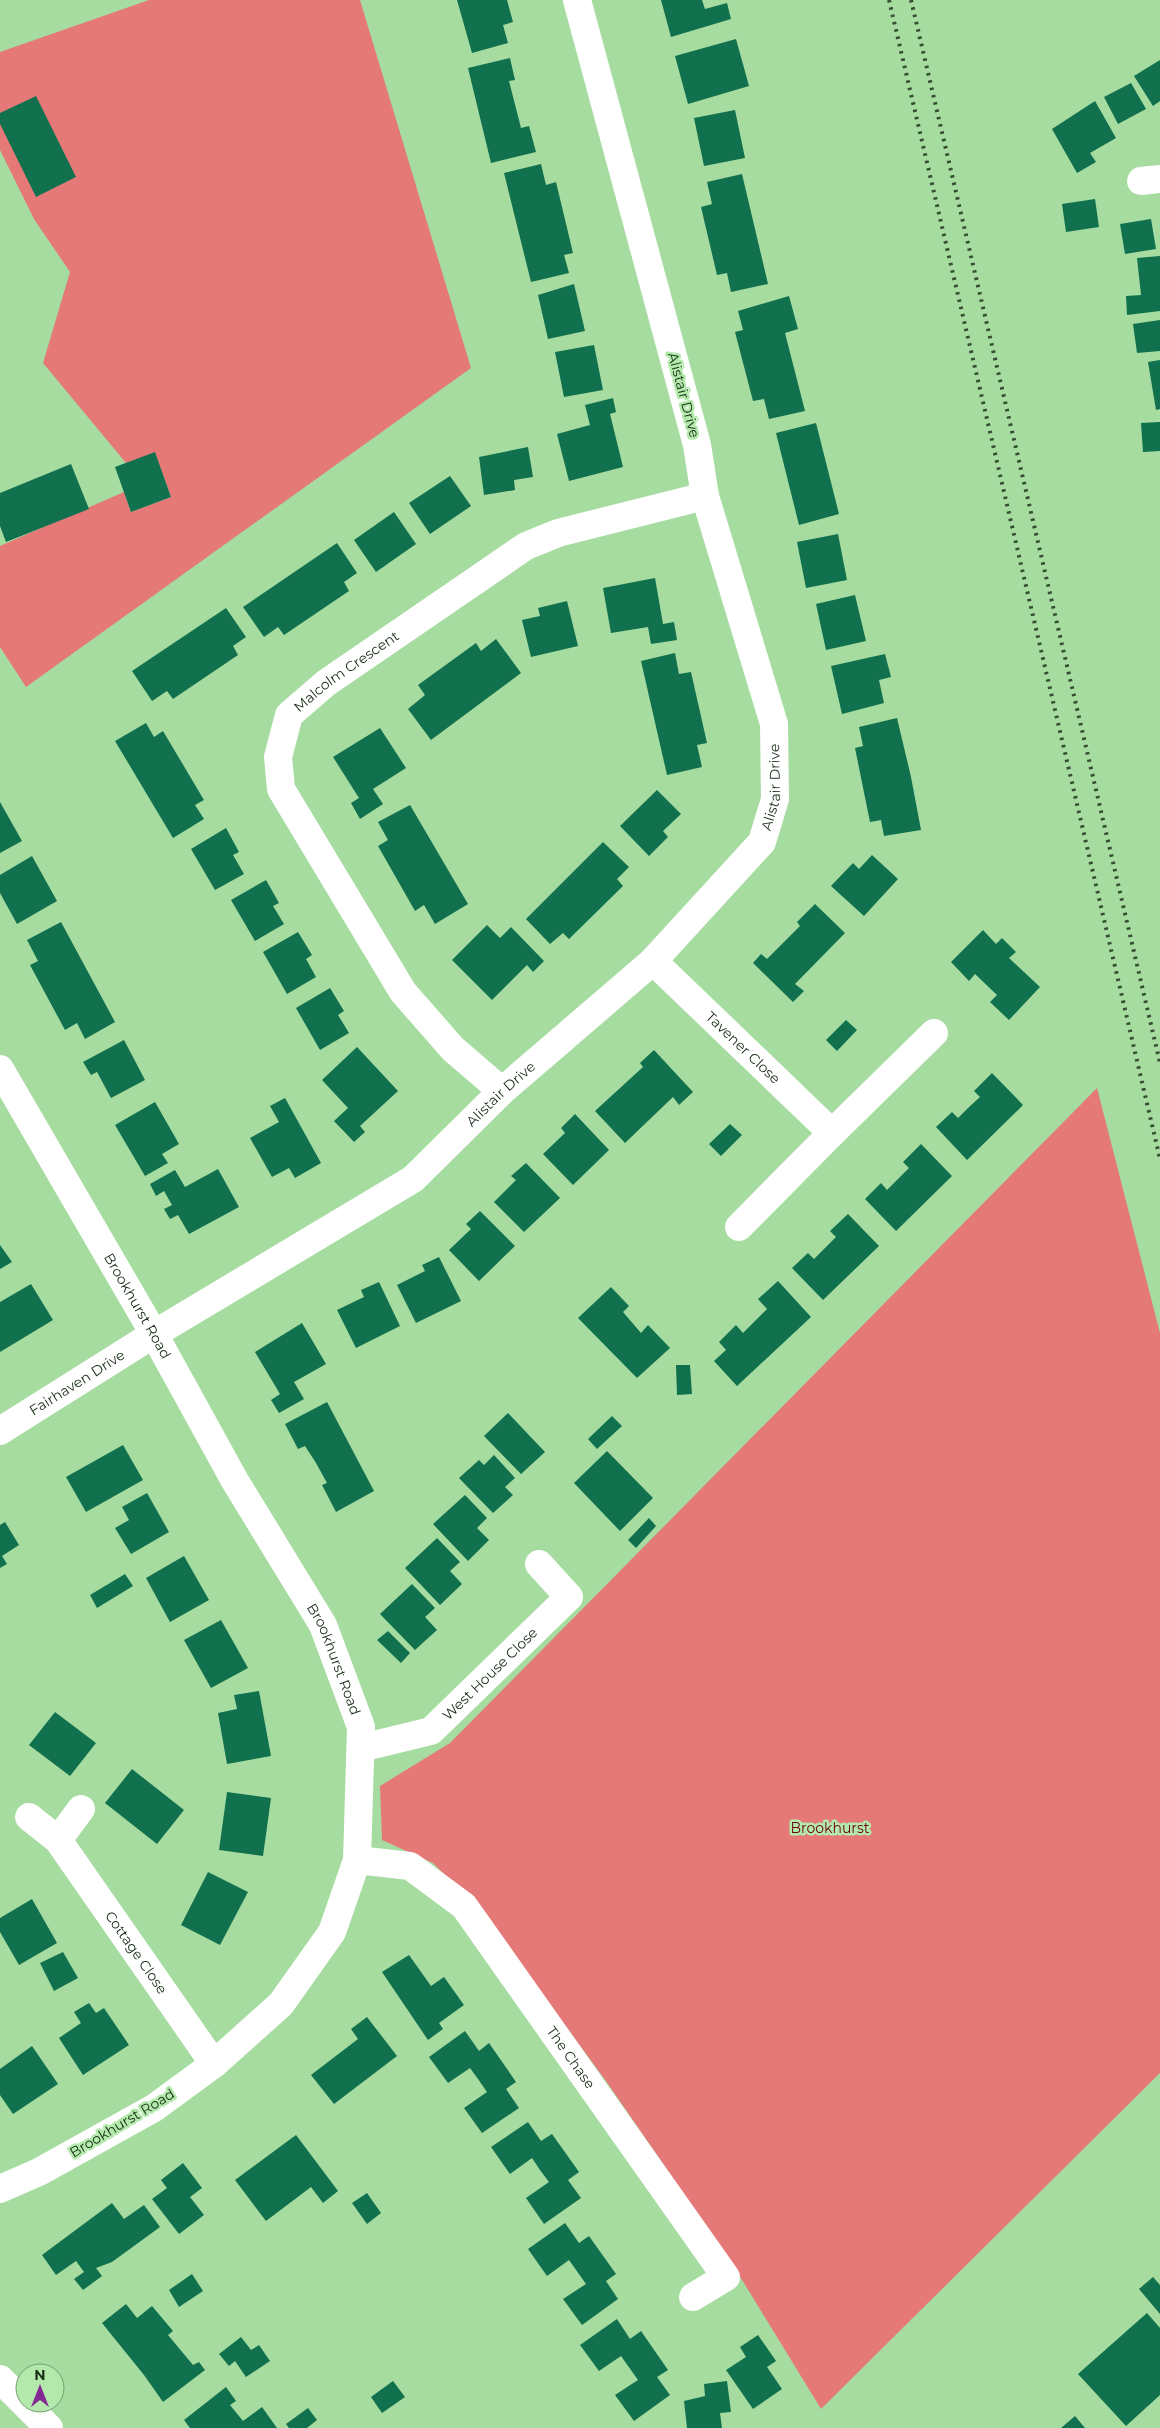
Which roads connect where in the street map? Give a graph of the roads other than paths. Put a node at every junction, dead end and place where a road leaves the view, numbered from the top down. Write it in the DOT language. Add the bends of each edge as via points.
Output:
graph roads {
  1 [pos="577,0"];
  2 [pos="705,496"];
  3 [pos="653,961"];
  4 [pos="934,1033"];
  5 [pos="0,1069"];
  6 [pos="502,1091"];
  7 [pos="832,1133"];
  8 [pos="739,1227"];
  9 [pos="154,1334"];
  10 [pos="0,1431"];
  11 [pos="539,1564"];
  12 [pos="361,1748"];
  13 [pos="81,1809"];
  14 [pos="29,1817"];
  15 [pos="58,1840"];
  16 [pos="357,1860"];
  17 [pos="214,2064"];
  18 [pos="0,2190"];
  19 [pos="693,2297"];
  20 [pos="0,2379"];
  21 [pos="49,2428"];
  1 -- 2 [label="street, Alistair Drive" via="697,444"];
  2 -- 3 [label="street, Alistair Drive" via="774,724 775,799 762,842"];
  2 -- 6 [label="street, Malcolm Crescent" via="558,533 526,546 326,683 289,715 278,757 281,789 403,992 453,1049"];
  3 -- 6 [label="street, Alistair Drive"];
  3 -- 7 [label="street, Tavener Close"];
  4 -- 7 [label="street"];
  5 -- 9 [label="street, Brookhurst Road"];
  6 -- 9 [label="street, Alistair Drive" via="413,1178"];
  7 -- 8 [label="street"];
  9 -- 10 [label="street, Fairhaven Drive"];
  9 -- 12 [label="street, Brookhurst Road" via="236,1481 323,1625 361,1727"];
  11 -- 12 [label="street, West House Close" via="569,1597 431,1731"];
  12 -- 16 [label="street, Brookhurst Road"];
  13 -- 15 [label="street"];
  14 -- 15 [label="street, Cottage Close"];
  15 -- 17 [label="street, Cottage Close"];
  16 -- 17 [label="street, Brookhurst Road" via="332,1932 281,2004"];
  16 -- 19 [label="street, The Chase" via="410,1866 464,1906 726,2278"];
  17 -- 18 [label="street, Brookhurst Road" via="154,2108"];
  20 -- 21 [label="street"];
}
